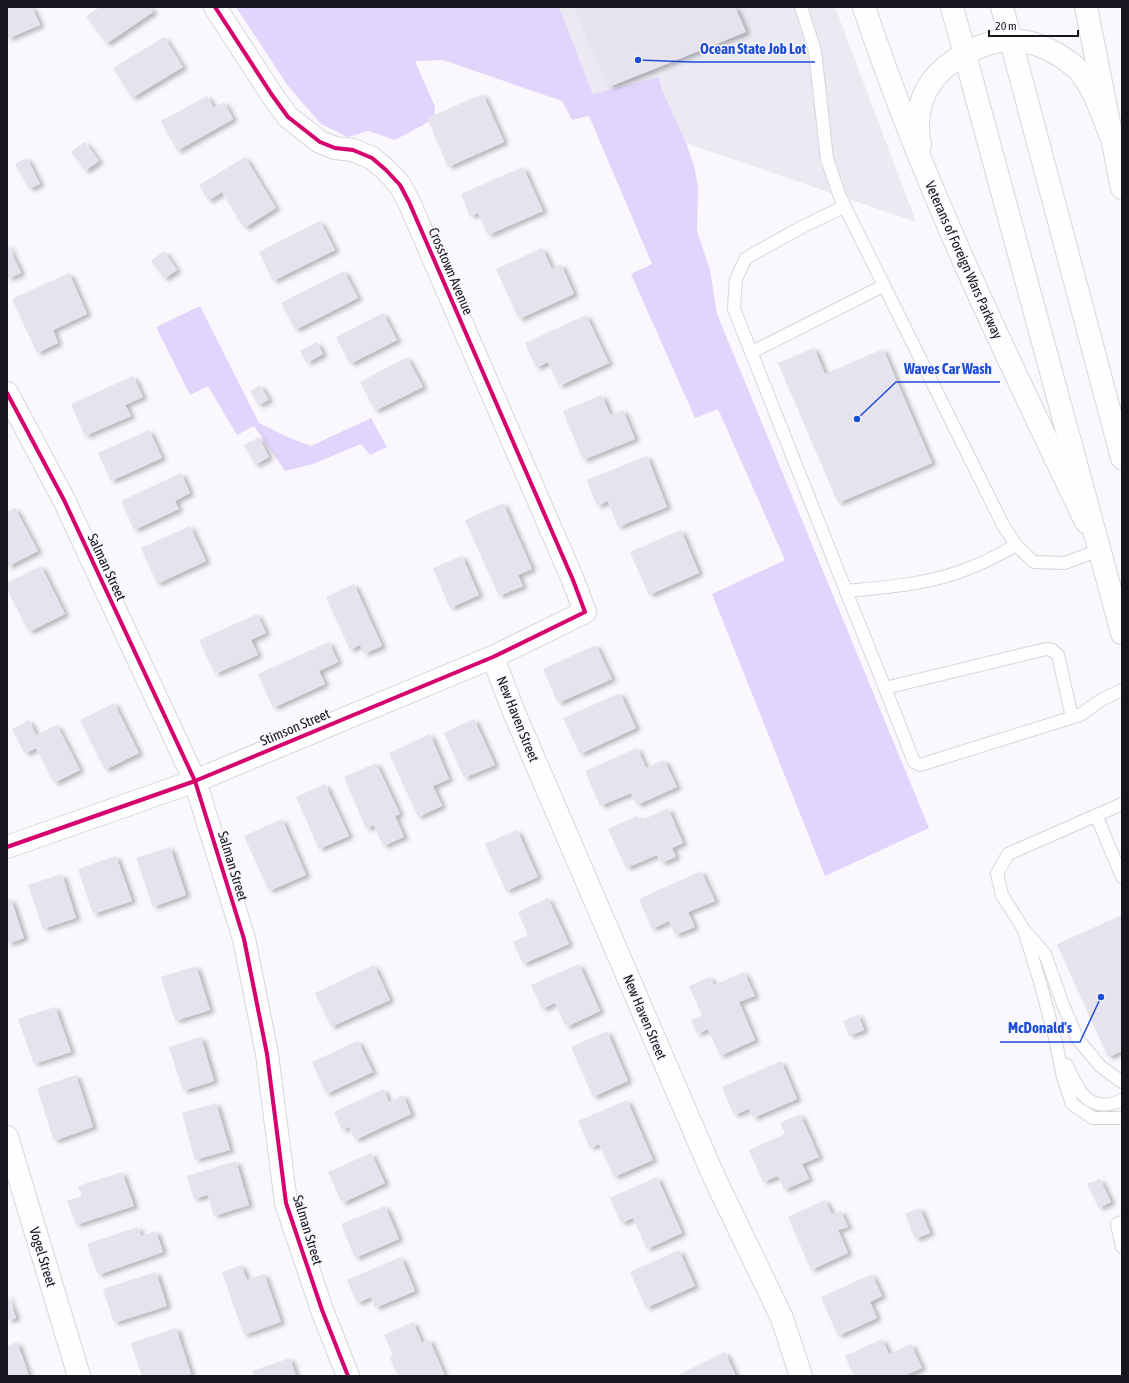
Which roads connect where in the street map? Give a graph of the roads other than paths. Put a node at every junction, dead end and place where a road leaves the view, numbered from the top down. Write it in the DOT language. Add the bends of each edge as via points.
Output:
graph roads {
  1 [pos="215,7"];
  2 [pos="801,7"];
  3 [pos="864,7"];
  4 [pos="952,7"];
  5 [pos="1002,7"];
  6 [pos="1086,7"];
  7 [pos="1011,40"];
  8 [pos="965,53"];
  9 [pos="1111,136"];
  10 [pos="929,180"];
  11 [pos="1122,188"];
  12 [pos="845,206"];
  13 [pos="883,286"];
  14 [pos="752,352"];
  15 [pos="7,393"];
  16 [pos="1122,458"];
  17 [pos="1016,545"];
  18 [pos="1099,550"];
  19 [pos="846,591"];
  20 [pos="585,612"];
  21 [pos="1122,633"];
  22 [pos="493,657"];
  23 [pos="885,688"];
  24 [pos="1122,690"];
  25 [pos="1072,717"];
  26 [pos="195,781"];
  27 [pos="1122,804"];
  28 [pos="1096,815"];
  29 [pos="7,847"];
  30 [pos="1122,877"];
  31 [pos="1024,930"];
  32 [pos="1055,1038"];
  33 [pos="1122,1082"];
  34 [pos="1122,1100"];
  35 [pos="1122,1118"];
  36 [pos="7,1138"];
  37 [pos="1122,1222"];
  38 [pos="1122,1247"];
  39 [pos="79,1376"];
  40 [pos="348,1376"];
  41 [pos="801,1376"];
  1 -- 20 [label="main road, Crosstown Avenue" via="288,117 320,142 335,148 353,150 372,158 400,185"];
  2 -- 12 [label="lane" via="815,51 827,159"];
  3 -- 10 [label="main road, Veterans of Foreign Wars Parkway" via="882,63"];
  4 -- 8 [label="main road, Veterans of Foreign Wars Parkway"];
  5 -- 7 [label="main road"];
  6 -- 9 [label="main road"];
  7 -- 8 [label="main road" via="986,44"];
  7 -- 9 [label="main road" via="1033,43 1057,54 1076,67 1090,88"];
  7 -- 16 [label="main road"];
  8 -- 10 [label="main road" via="929,85 921,104 918,123"];
  8 -- 18 [label="main road, Veterans of Foreign Wars Parkway"];
  9 -- 11 [label="main road"];
  10 -- 18 [label="main road, Veterans of Foreign Wars Parkway" via="1003,349"];
  12 -- 13 [label="lane"];
  12 -- 14 [label="lane" via="746,258 736,279 734,309"];
  13 -- 14 [label="lane"];
  13 -- 17 [label="lane" via="1003,525"];
  14 -- 19 [label="lane"];
  15 -- 26 [label="main road, Salman Street" via="64,500"];
  17 -- 18 [label="lane" via="1034,562 1065,563"];
  17 -- 19 [label="lane" via="971,568 940,577 898,586"];
  18 -- 21 [label="main road, Veterans of Foreign Wars Parkway"];
  19 -- 23 [label="lane"];
  20 -- 22 [label="main road, Stimson Street"];
  22 -- 26 [label="main road, Stimson Street"];
  22 -- 41 [label="main road, New Haven Street" via="516,718 708,1162 782,1318"];
  23 -- 25 [label="lane" via="1046,649 1052,650 1058,656"];
  23 -- 25 [label="lane" via="914,762 920,765"];
  24 -- 25 [label="lane" via="1101,700 1080,715"];
  26 -- 29 [label="main road, Stimson Street"];
  26 -- 40 [label="main road, Salman Street" via="244,939 267,1054 286,1203 322,1310"];
  27 -- 28 [label="lane"];
  28 -- 30 [label="lane"];
  28 -- 31 [label="lane" via="1008,854 998,874 1002,895"];
  31 -- 32 [label="lane"];
  31 -- 33 [label="lane" via="1045,954 1077,1038 1100,1066"];
  32 -- 34 [label="lane" via="1081,1094 1089,1101 1103,1105"];
  32 -- 35 [label="lane" via="1072,1104 1093,1118"];
  36 -- 39 [label="main road, Vogel Street"];
  37 -- 38 [label="lane" via="1117,1224"];
}
